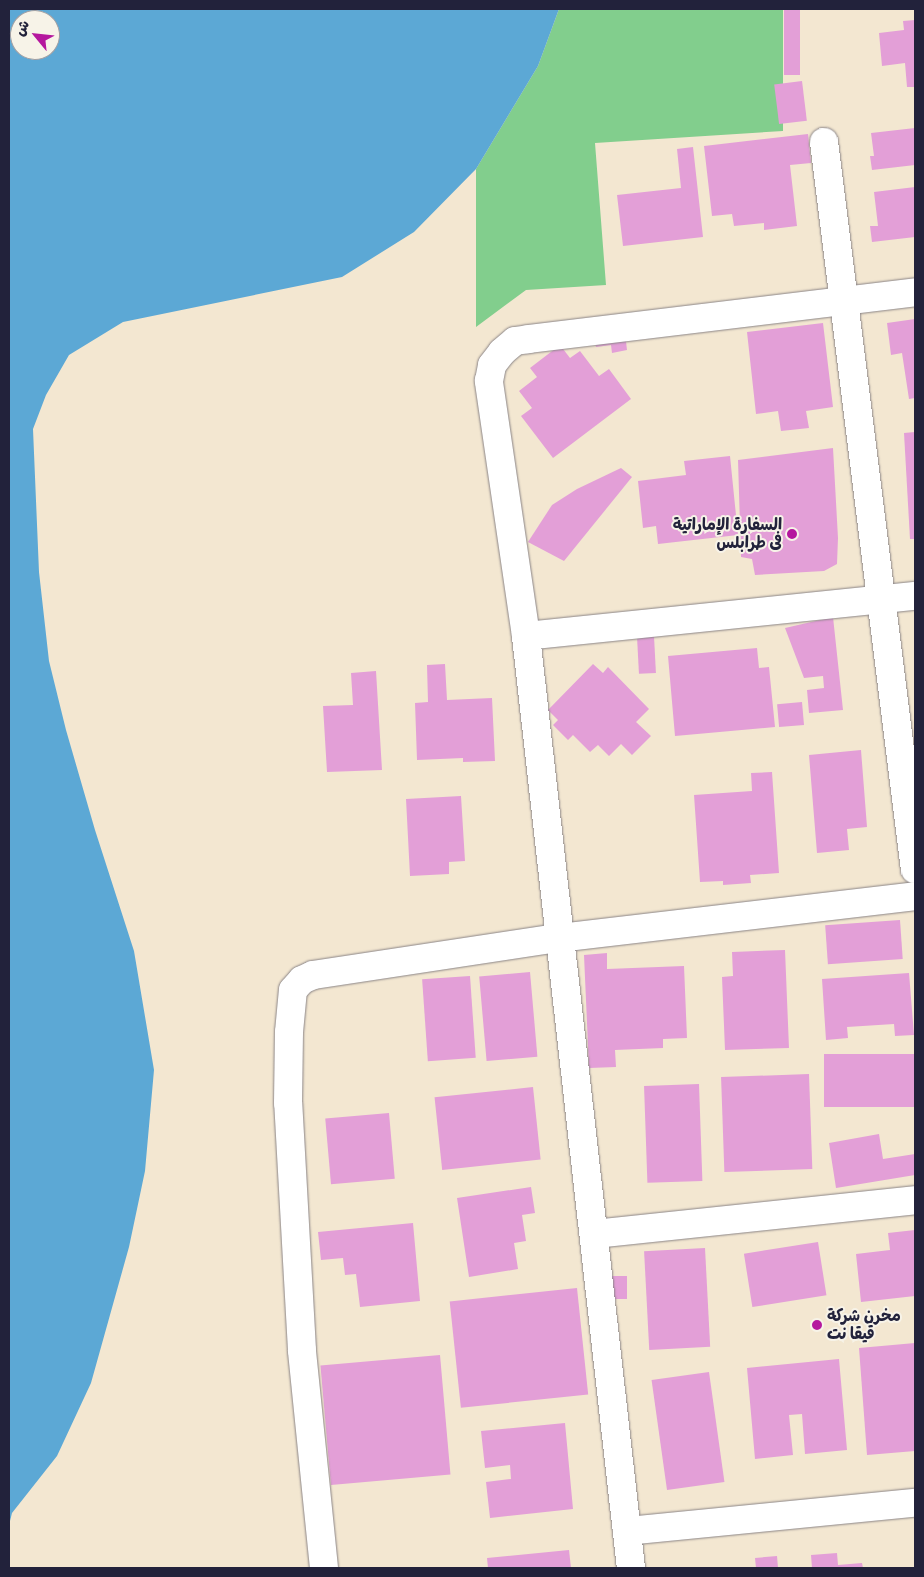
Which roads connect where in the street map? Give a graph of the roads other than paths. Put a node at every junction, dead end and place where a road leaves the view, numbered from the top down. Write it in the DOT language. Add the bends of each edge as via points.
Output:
graph roads {
  1 [pos="824,142"];
  2 [pos="915,292"];
  3 [pos="844,300"];
  4 [pos="915,596"];
  5 [pos="881,599"];
  6 [pos="526,636"];
  7 [pos="915,868"];
  8 [pos="915,896"];
  9 [pos="559,938"];
  10 [pos="915,1200"];
  11 [pos="594,1234"];
  12 [pos="915,1503"];
  13 [pos="627,1532"];
  14 [pos="324,1568"];
  15 [pos="631,1568"];
  1 -- 3 [label="street"];
  2 -- 3 [label="street"];
  3 -- 5 [label="street"];
  3 -- 6 [label="street" via="529,338 515,341 502,352 492,365 489,381"];
  4 -- 5 [label="street"];
  5 -- 6 [label="street"];
  5 -- 7 [label="street"];
  6 -- 9 [label="street"];
  8 -- 9 [label="street"];
  9 -- 11 [label="street"];
  9 -- 14 [label="street" via="313,975 302,980 293,990 289,1032 289,1113 302,1350"];
  10 -- 11 [label="street"];
  11 -- 13 [label="street"];
  12 -- 13 [label="street"];
  13 -- 15 [label="street"];
}
